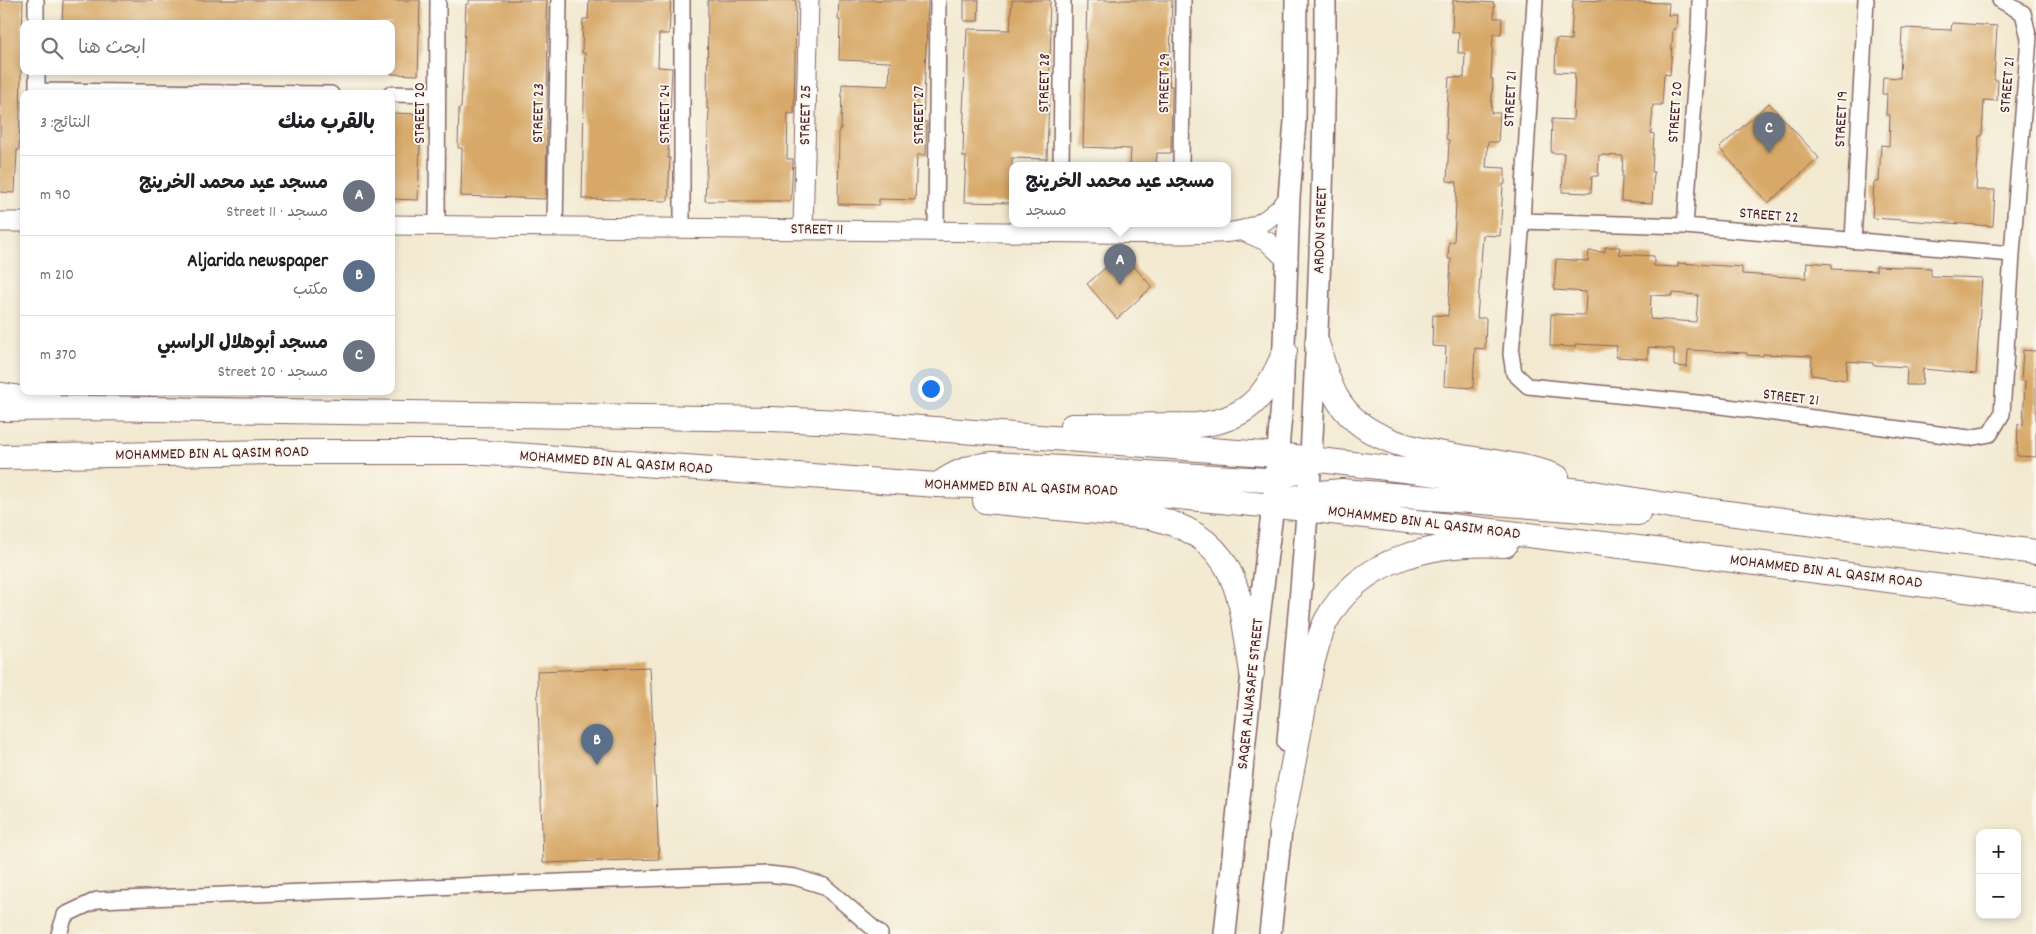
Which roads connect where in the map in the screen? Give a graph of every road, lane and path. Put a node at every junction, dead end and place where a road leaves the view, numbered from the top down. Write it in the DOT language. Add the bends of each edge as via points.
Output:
graph roads {
  1 [pos="36,0"];
  2 [pos="438,0"];
  3 [pos="559,0"];
  4 [pos="682,0"];
  5 [pos="809,0"];
  6 [pos="938,0"];
  7 [pos="1063,0"];
  8 [pos="1183,0"];
  9 [pos="1296,0"];
  10 [pos="1325,0"];
  11 [pos="1535,0"];
  12 [pos="1700,0"];
  13 [pos="1866,0"];
  14 [pos="2000,0"];
  15 [pos="36,20"];
  16 [pos="1296,64"];
  17 [pos="1325,65"];
  18 [pos="37,75"];
  19 [pos="37,90"];
  20 [pos="395,94"];
  21 [pos="437,95"];
  22 [pos="1294,121"];
  23 [pos="1324,122"];
  24 [pos="1061,162"];
  25 [pos="1182,162"];
  26 [pos="1289,198"];
  27 [pos="1522,220"];
  28 [pos="0,222"];
  29 [pos="20,222"];
  30 [pos="395,225"];
  31 [pos="436,226"];
  32 [pos="1685,226"];
  33 [pos="555,227"];
  34 [pos="682,228"];
  35 [pos="1060,228"];
  36 [pos="1181,229"];
  37 [pos="804,230"];
  38 [pos="936,231"];
  39 [pos="1243,232"];
  40 [pos="1853,241"];
  41 [pos="2012,254"];
  42 [pos="1288,262"];
  43 [pos="1317,343"];
  44 [pos="1285,351"];
  45 [pos="0,392"];
  46 [pos="92,408"];
  47 [pos="0,409"];
  48 [pos="771,419"];
  49 [pos="966,431"];
  50 [pos="270,452"];
  51 [pos="474,452"];
  52 [pos="1278,455"];
  53 [pos="0,457"];
  54 [pos="1310,459"];
  55 [pos="0,465"];
  56 [pos="1275,479"];
  57 [pos="937,485"];
  58 [pos="1588,492"];
  59 [pos="1307,502"];
  60 [pos="1273,506"];
  61 [pos="1672,506"];
  62 [pos="1663,551"];
  63 [pos="2036,552"];
  64 [pos="2036,599"];
  65 [pos="1252,674"];
  66 [pos="1282,828"];
  67 [pos="59,934"];
  68 [pos="880,934"];
  69 [pos="1225,934"];
  70 [pos="1270,934"];
  1 -- 15 [label="street"];
  2 -- 21 [label="street, STREET 20"];
  3 -- 33 [label="street, STREET 23"];
  4 -- 34 [label="street, STREET 24"];
  5 -- 37 [label="street, STREET 25"];
  6 -- 38 [label="street, STREET 27"];
  7 -- 24 [label="street, STREET 28"];
  8 -- 25 [label="street, STREET 29"];
  9 -- 16 [label="main road, ARDON STREET"];
  10 -- 17 [label="main road, ARDON STREET"];
  11 -- 27 [label="street, STREET 21"];
  12 -- 32 [label="street, STREET 20"];
  13 -- 40 [label="street, STREET 19"];
  14 -- 41 [label="street, STREET 21" via="2024,13 2029,38"];
  16 -- 17 [label="main road" via="1310,73 1321,70"];
  16 -- 22 [label="main road, ARDON STREET"];
  17 -- 23 [label="main road, ARDON STREET"];
  18 -- 19 [label="street"];
  20 -- 21 [label="street"];
  21 -- 31 [label="street, STREET 20"];
  22 -- 23 [label="main road" via="1299,115 1314,112"];
  22 -- 26 [label="main road, ARDON STREET"];
  23 -- 43 [label="main road, ARDON STREET"];
  26 -- 39 [label="street, STREET 11" via="1269,219"];
  26 -- 42 [label="main road, ARDON STREET"];
  27 -- 32 [label="street, STREET 22"];
  27 -- 41 [label="street, STREET 21" via="1510,354 1514,373 1528,386 1697,403 1969,438 1990,434 2002,414"];
  28 -- 29 [label="street"];
  30 -- 31 [label="street, STREET 11"];
  31 -- 33 [label="street, STREET 11"];
  32 -- 40 [label="street, STREET 22"];
  33 -- 34 [label="street, STREET 11"];
  34 -- 37 [label="street, STREET 11"];
  35 -- 36 [label="street, STREET 11"];
  35 -- 38 [label="street, STREET 11"];
  36 -- 39 [label="street, STREET 11"];
  37 -- 38 [label="street, STREET 11"];
  39 -- 42 [label="street, STREET 11" via="1268,242"];
  40 -- 41 [label="street, STREET 22"];
  42 -- 44 [label="main road, ARDON STREET"];
  43 -- 54 [label="main road, ARDON STREET"];
  43 -- 58 [label="main road" via="1340,404 1377,436 1408,446 1539,471"];
  44 -- 49 [label="main road" via="1267,389 1256,402 1229,419 1213,423 1012,426"];
  44 -- 52 [label="main road, ARDON STREET"];
  45 -- 46 [label="street"];
  46 -- 47 [label="main road"];
  46 -- 48 [label="main road"];
  48 -- 49 [label="main road"];
  48 -- 51 [label="main road" via="740,428 708,431 471,421 462,428 461,434"];
  49 -- 52 [label="main road"];
  50 -- 51 [label="main road, MOHAMMED BIN AL QASIM ROAD"];
  50 -- 53 [label="main road, MOHAMMED BIN AL QASIM ROAD"];
  50 -- 55 [label="street"];
  51 -- 57 [label="main road, MOHAMMED BIN AL QASIM ROAD"];
  52 -- 54 [label="main road"];
  52 -- 56 [label="main road, SAQER ALNASAFE STREET"];
  54 -- 56 [label="main road" via="1301,469"];
  54 -- 58 [label="main road"];
  54 -- 59 [label="main road"];
  56 -- 57 [label="main road" via="993,464 969,468"];
  56 -- 60 [label="main road, SAQER ALNASAFE STREET"];
  57 -- 60 [label="main road, MOHAMMED BIN AL QASIM ROAD" via="1104,490"];
  57 -- 65 [label="main road" via="973,499 1150,517 1170,521 1188,530 1220,556 1231,574 1239,593"];
  58 -- 61 [label="main road"];
  59 -- 60 [label="main road"];
  59 -- 61 [label="main road" via="1331,491 1630,514"];
  59 -- 62 [label="main road, MOHAMMED BIN AL QASIM ROAD"];
  59 -- 66 [label="main road"];
  60 -- 65 [label="main road, SAQER ALNASAFE STREET"];
  61 -- 63 [label="main road"];
  62 -- 64 [label="main road, MOHAMMED BIN AL QASIM ROAD"];
  62 -- 66 [label="main road" via="1604,552 1502,545 1432,548 1396,558 1365,577 1339,602 1318,639"];
  65 -- 69 [label="main road, SAQER ALNASAFE STREET"];
  66 -- 70 [label="main road"];
  67 -- 68 [label="street" via="65,915 97,900 768,874 794,877 824,886"];
}
